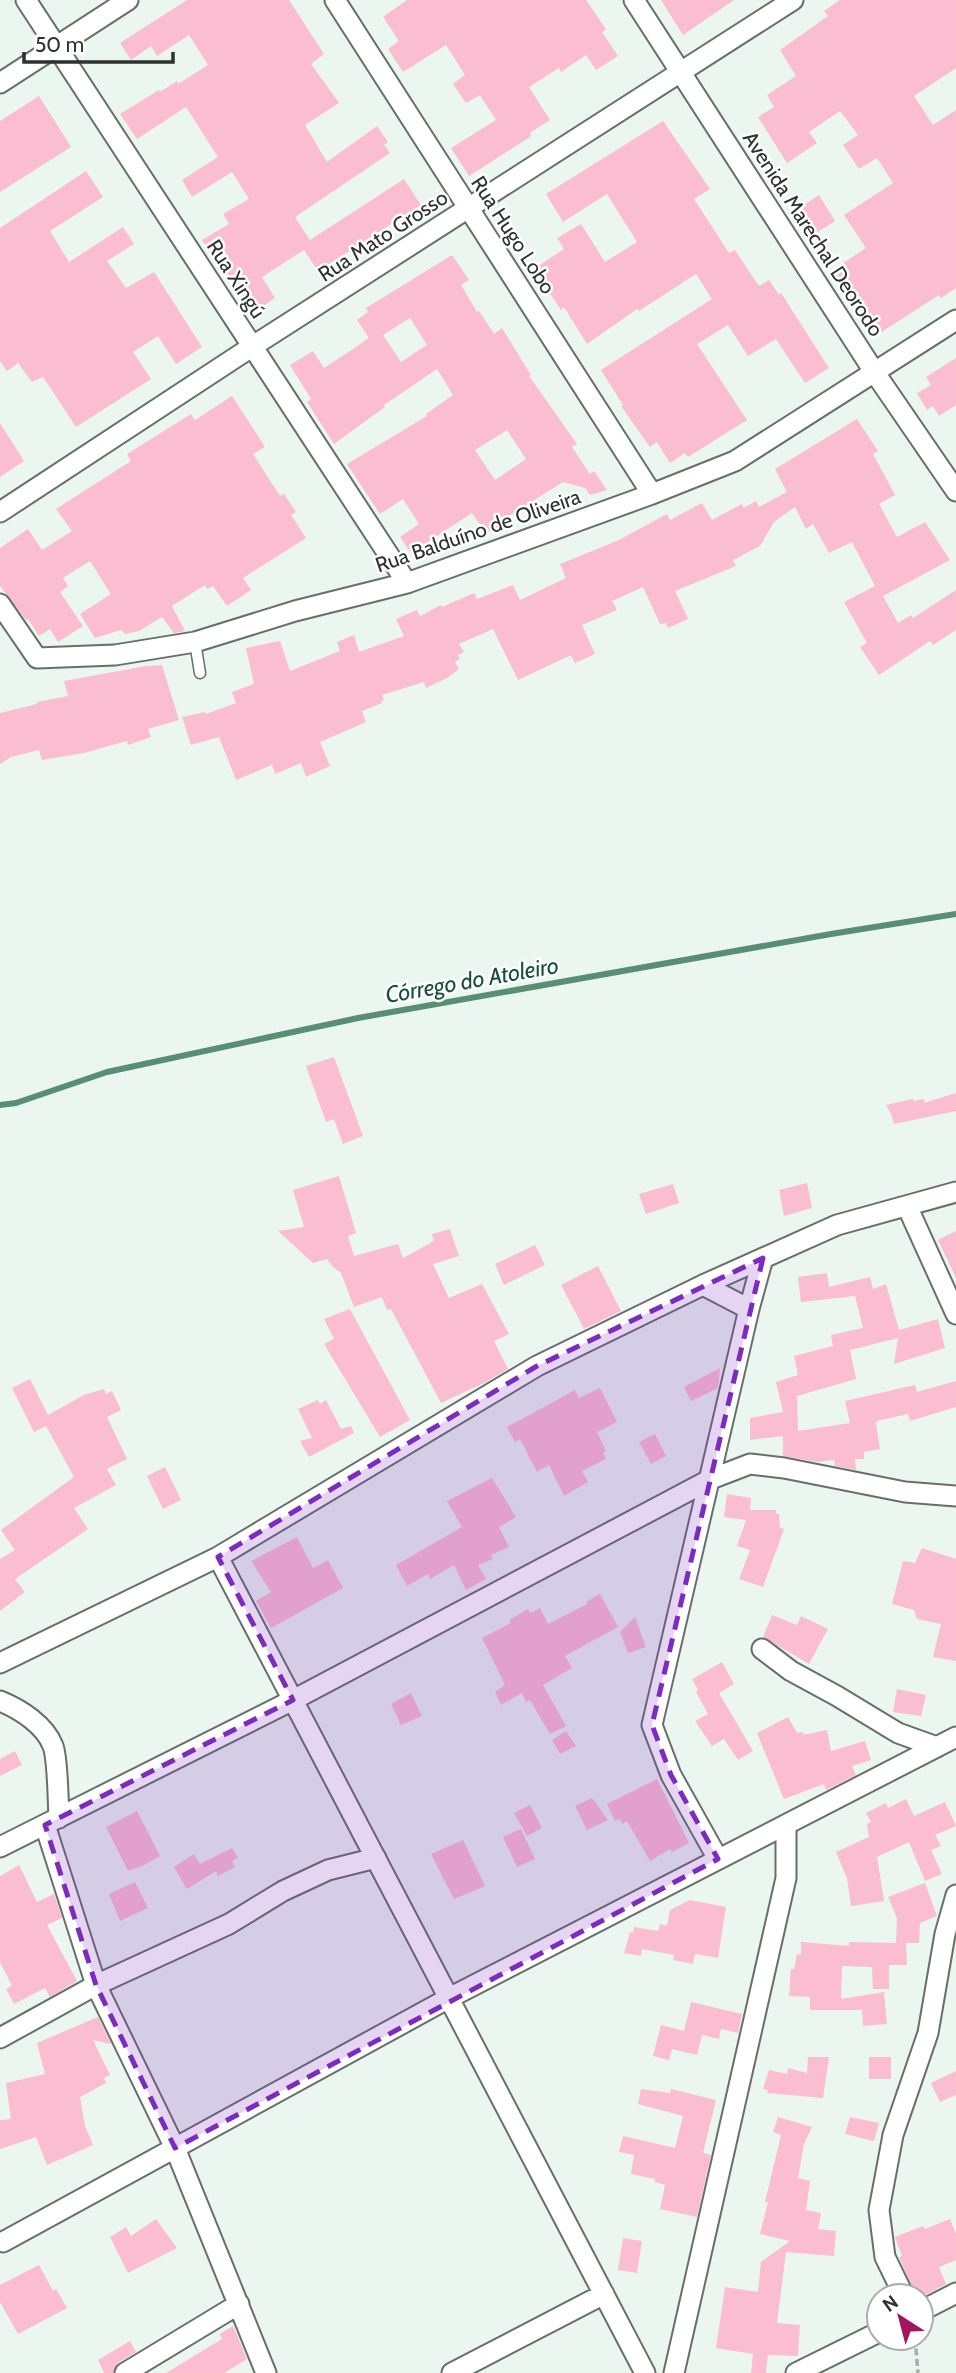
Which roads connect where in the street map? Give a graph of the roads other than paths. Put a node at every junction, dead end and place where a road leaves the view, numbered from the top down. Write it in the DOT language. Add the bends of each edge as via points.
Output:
graph roads {
  1 [pos="26,0"];
  2 [pos="128,0"];
  3 [pos="335,0"];
  4 [pos="634,0"];
  5 [pos="793,0"];
  6 [pos="57,47"];
  7 [pos="682,73"];
  8 [pos="0,83"];
  9 [pos="469,208"];
  10 [pos="956,320"];
  11 [pos="253,346"];
  12 [pos="875,373"];
  13 [pos="956,491"];
  14 [pos="652,494"];
  15 [pos="0,512"];
  16 [pos="407,583"];
  17 [pos="0,604"];
  18 [pos="195,642"];
  19 [pos="200,673"];
  20 [pos="956,1192"];
  21 [pos="907,1206"];
  22 [pos="763,1258"];
  23 [pos="703,1285"];
  24 [pos="749,1308"];
  25 [pos="956,1314"];
  26 [pos="711,1479"];
  27 [pos="956,1496"];
  28 [pos="218,1556"];
  29 [pos="762,1649"];
  30 [pos="0,1662"];
  31 [pos="293,1700"];
  32 [pos="0,1701"];
  33 [pos="956,1737"];
  34 [pos="937,1747"];
  35 [pos="52,1822"];
  36 [pos="786,1825"];
  37 [pos="0,1847"];
  38 [pos="376,1858"];
  39 [pos="718,1859"];
  40 [pos="956,1895"];
  41 [pos="96,1985"];
  42 [pos="449,1998"];
  43 [pos="0,2038"];
  44 [pos="175,2148"];
  45 [pos="3,2242"];
  46 [pos="897,2282"];
  47 [pos="956,2293"];
  48 [pos="604,2294"];
  49 [pos="239,2304"];
  50 [pos="935,2304"];
  51 [pos="865,2339"];
  52 [pos="125,2373"];
  53 [pos="266,2373"];
  54 [pos="452,2373"];
  55 [pos="645,2373"];
  56 [pos="674,2373"];
  57 [pos="796,2373"];
  1 -- 6 [label="street, Rua Xingú"];
  2 -- 6 [label="street"];
  3 -- 9 [label="street, Rua Hugo Lobo"];
  4 -- 7 [label="street, Avenida Marechal Deorodo"];
  5 -- 7 [label="street, Rua Mato Grosso"];
  6 -- 8 [label="street"];
  6 -- 11 [label="street, Rua Xingú"];
  7 -- 9 [label="street, Rua Mato Grosso"];
  7 -- 12 [label="street, Avenida Marechal Deorodo"];
  9 -- 11 [label="street, Rua Mato Grosso"];
  9 -- 14 [label="street, Rua Hugo Lobo"];
  10 -- 12 [label="street, Rua Balduíno de Oliveira"];
  11 -- 15 [label="street, Rua Mato Grosso"];
  11 -- 16 [label="street, Rua Xingú"];
  12 -- 13 [label="street, Avenida Marechal Deorodo"];
  12 -- 14 [label="street, Rua Balduíno de Oliveira" via="735,461"];
  14 -- 16 [label="street, Rua Balduíno de Oliveira"];
  16 -- 18 [label="street, Rua Balduíno de Oliveira"];
  17 -- 18 [label="street, Rua Balduíno de Oliveira" via="37,658 115,655"];
  18 -- 19 [label="lane"];
  20 -- 21 [label="street"];
  21 -- 22 [label="street" via="837,1225"];
  21 -- 25 [label="street"];
  22 -- 23 [label="street"];
  22 -- 24 [label="street"];
  23 -- 24 [label="street"];
  23 -- 28 [label="street" via="537,1366"];
  24 -- 26 [label="street"];
  26 -- 27 [label="street" via="750,1464 905,1492"];
  26 -- 31 [label="street"];
  26 -- 39 [label="street" via="652,1725 671,1774"];
  28 -- 30 [label="street"];
  28 -- 31 [label="street"];
  29 -- 34 [label="street" via="898,1733"];
  31 -- 35 [label="street"];
  31 -- 38 [label="street"];
  32 -- 35 [label="street" via="37,1723 53,1746"];
  33 -- 34 [label="street"];
  34 -- 36 [label="street"];
  35 -- 37 [label="street"];
  35 -- 41 [label="street"];
  36 -- 39 [label="street"];
  36 -- 56 [label="street" via="786,1878"];
  38 -- 41 [label="street" via="328,1870 229,1924"];
  38 -- 42 [label="street"];
  39 -- 42 [label="street"];
  40 -- 46 [label="street" via="928,2033 893,2135 879,2210 885,2257"];
  41 -- 43 [label="street"];
  41 -- 44 [label="street"];
  42 -- 44 [label="street"];
  42 -- 48 [label="street"];
  44 -- 45 [label="street"];
  44 -- 49 [label="street"];
  47 -- 50 [label="street"];
  48 -- 54 [label="street"];
  48 -- 55 [label="street"];
  49 -- 52 [label="street"];
  49 -- 53 [label="street"];
  51 -- 57 [label="street"];
}
